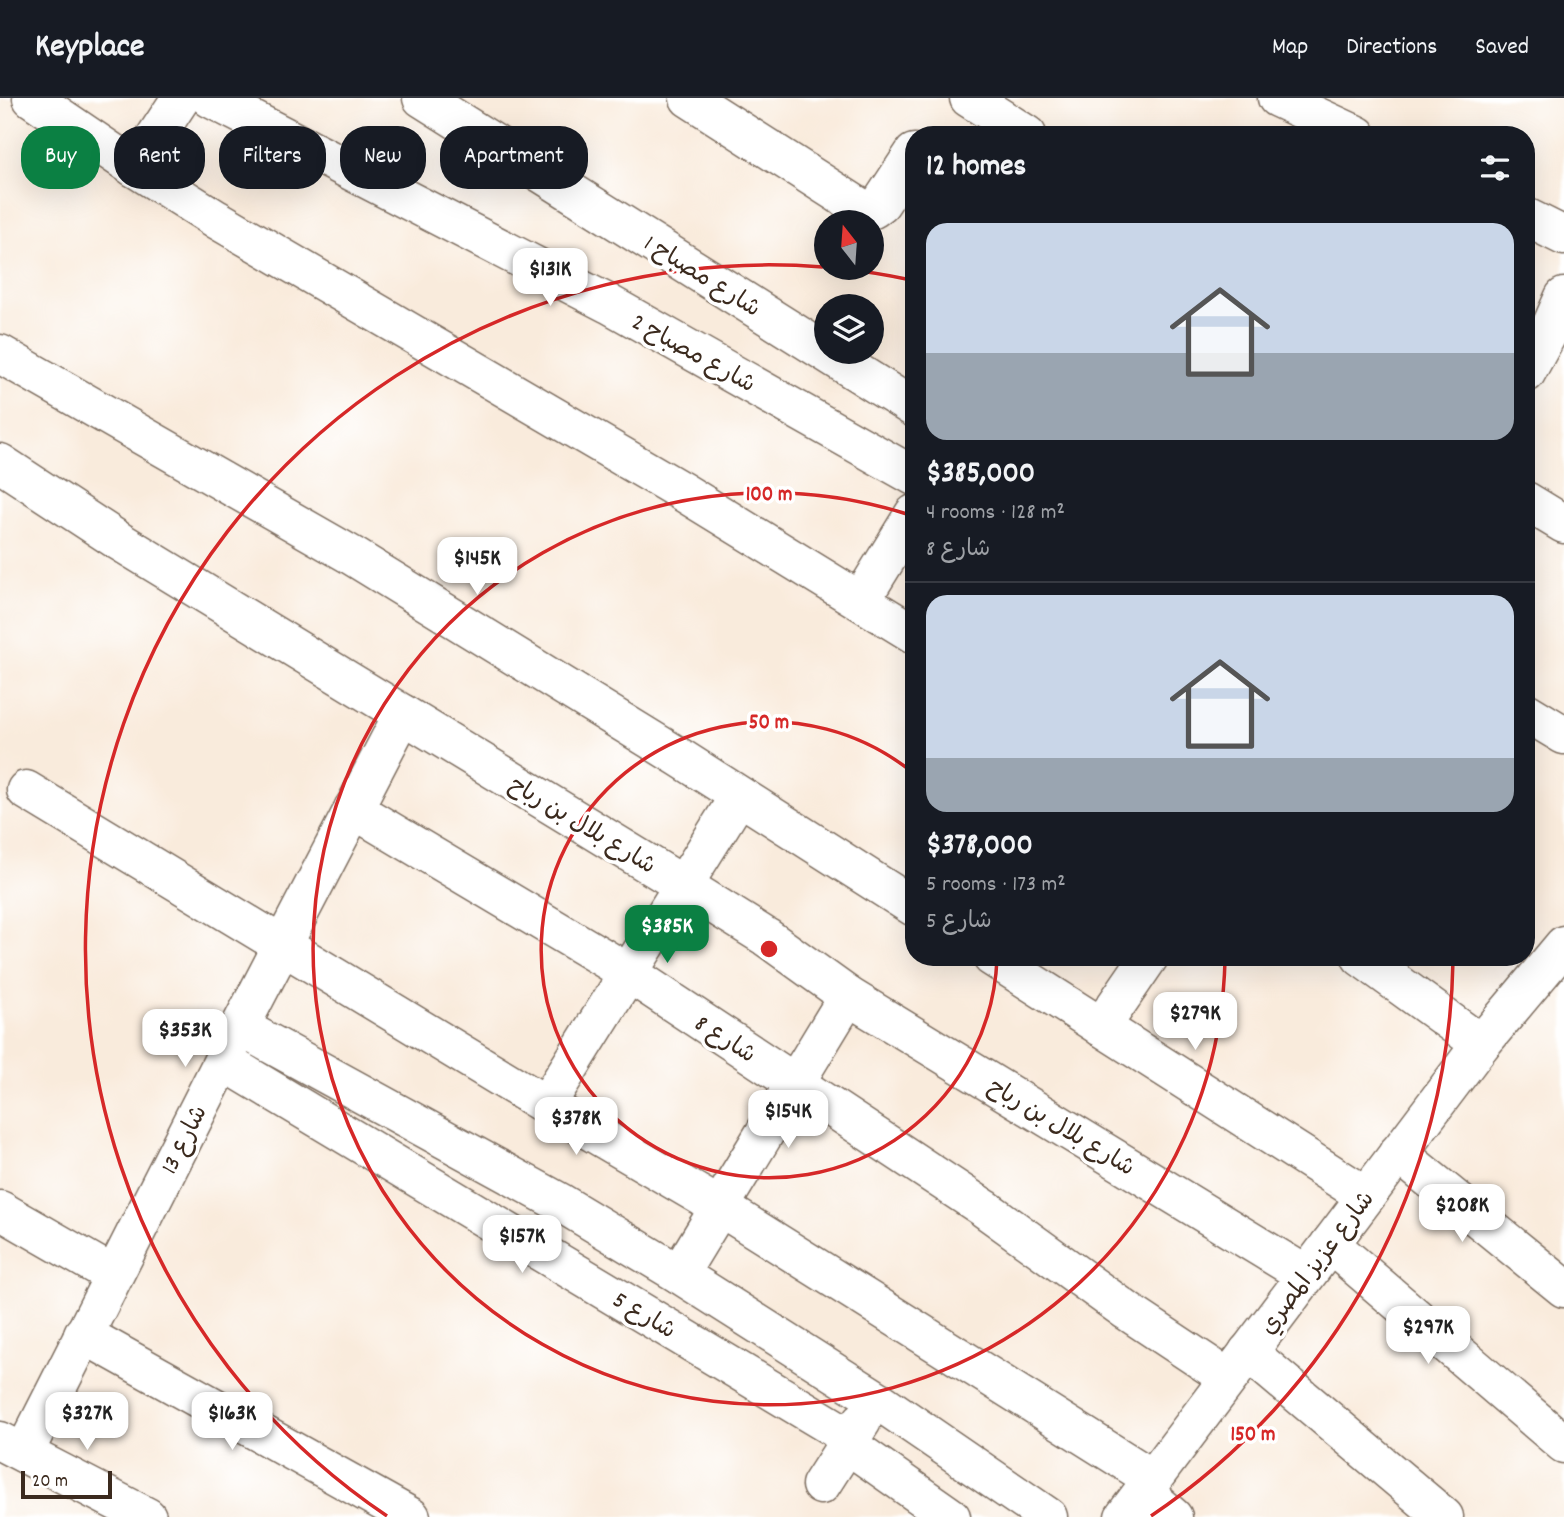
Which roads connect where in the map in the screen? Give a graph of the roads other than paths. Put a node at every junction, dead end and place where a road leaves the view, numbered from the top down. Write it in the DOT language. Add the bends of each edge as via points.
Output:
graph roads {
  1 [pos="32,98"];
  2 [pos="210,98"];
  3 [pos="422,98"];
  4 [pos="690,98"];
  5 [pos="970,98"];
  6 [pos="1277,98"];
  7 [pos="167,103"];
  8 [pos="1348,124"];
  9 [pos="156,126"];
  10 [pos="1013,126"];
  11 [pos="114,154"];
  12 [pos="905,167"];
  13 [pos="169,189"];
  14 [pos="1535,222"];
  15 [pos="1564,236"];
  16 [pos="1559,324"];
  17 [pos="0,354"];
  18 [pos="1535,360"];
  19 [pos="905,402"];
  20 [pos="0,463"];
  21 [pos="905,467"];
  22 [pos="1535,506"];
  23 [pos="1564,524"];
  24 [pos="905,529"];
  25 [pos="861,600"];
  26 [pos="905,628"];
  27 [pos="402,714"];
  28 [pos="1535,717"];
  29 [pos="1564,735"];
  30 [pos="26,790"];
  31 [pos="739,796"];
  32 [pos="353,809"];
  33 [pos="683,885"];
  34 [pos="905,901"];
  35 [pos="282,945"];
  36 [pos="1564,945"];
  37 [pos="1006,966"];
  38 [pos="1143,966"];
  39 [pos="1373,966"];
  40 [pos="627,972"];
  41 [pos="848,996"];
  42 [pos="240,1027"];
  43 [pos="1101,1027"];
  44 [pos="1481,1044"];
  45 [pos="222,1061"];
  46 [pos="794,1083"];
  47 [pos="546,1105"];
  48 [pos="1398,1153"];
  49 [pos="1366,1196"];
  50 [pos="720,1207"];
  51 [pos="0,1210"];
  52 [pos="1330,1244"];
  53 [pos="113,1275"];
  54 [pos="679,1275"];
  55 [pos="1306,1275"];
  56 [pos="1564,1288"];
  57 [pos="83,1334"];
  58 [pos="1238,1365"];
  59 [pos="876,1399"];
  60 [pos="849,1441"];
  61 [pos="1564,1444"];
  62 [pos="12,1447"];
  63 [pos="821,1485"];
  64 [pos="1140,1496"];
  65 [pos="146,1517"];
  66 [pos="411,1517"];
  67 [pos="951,1517"];
  68 [pos="1048,1517"];
  69 [pos="1173,1517"];
  70 [pos="1444,1517"];
  1 -- 11 [label="street"];
  2 -- 21 [label="street, شارع مصباح 2" via="609,304"];
  3 -- 19 [label="street, شارع مصباح 1"];
  4 -- 12 [label="street" via="864,210 881,203"];
  5 -- 10 [label="street"];
  6 -- 8 [label="street"];
  7 -- 9 [label="street"];
  13 -- 25 [label="street"];
  14 -- 15 [label="street"];
  16 -- 18 [label="street"];
  17 -- 31 [label="street" via="351,555"];
  20 -- 27 [label="street, شارع بلال بن رباح"];
  22 -- 23 [label="street"];
  24 -- 25 [label="street"];
  25 -- 26 [label="street"];
  27 -- 32 [label="street, شارع 13"];
  27 -- 33 [label="street, شارع بلال بن رباح"];
  28 -- 29 [label="street"];
  30 -- 35 [label="street"];
  31 -- 33 [label="street"];
  31 -- 34 [label="street"];
  32 -- 35 [label="street, شارع 13"];
  32 -- 40 [label="street, شارع 8"];
  33 -- 40 [label="street"];
  33 -- 41 [label="street, شارع بلال بن رباح"];
  35 -- 42 [label="street, شارع 13"];
  35 -- 47 [label="street"];
  36 -- 44 [label="street, شارع عزيز المصري"];
  37 -- 43 [label="street"];
  38 -- 43 [label="street"];
  39 -- 44 [label="street"];
  40 -- 46 [label="street, شارع 8"];
  40 -- 47 [label="street"];
  41 -- 46 [label="street"];
  41 -- 55 [label="street, شارع بلال بن رباح"];
  42 -- 45 [label="street, شارع 13"];
  42 -- 54 [label="street" via="561,1203"];
  43 -- 49 [label="street"];
  44 -- 48 [label="street, شارع عزيز المصري"];
  45 -- 53 [label="street, شارع 13"];
  45 -- 60 [label="street, شارع 5"];
  46 -- 50 [label="street"];
  46 -- 58 [label="street, شارع 8" via="984,1208 1127,1311"];
  47 -- 50 [label="street"];
  48 -- 49 [label="street, شارع عزيز المصري"];
  48 -- 56 [label="street"];
  49 -- 52 [label="street, شارع عزيز المصري"];
  50 -- 54 [label="street"];
  50 -- 64 [label="street"];
  51 -- 53 [label="street"];
  52 -- 55 [label="street, شارع عزيز المصري"];
  52 -- 61 [label="street"];
  53 -- 57 [label="street, شارع 13"];
  54 -- 59 [label="street"];
  55 -- 58 [label="street, شارع عزيز المصري"];
  57 -- 62 [label="street, شارع 13"];
  57 -- 66 [label="street"];
  58 -- 64 [label="street, شارع عزيز المصري"];
  58 -- 70 [label="street, شارع 8"];
  59 -- 60 [label="street"];
  59 -- 68 [label="street"];
  60 -- 63 [label="street"];
  60 -- 67 [label="street, شارع 5"];
  62 -- 65 [label="street"];
  64 -- 69 [label="street"];
}
